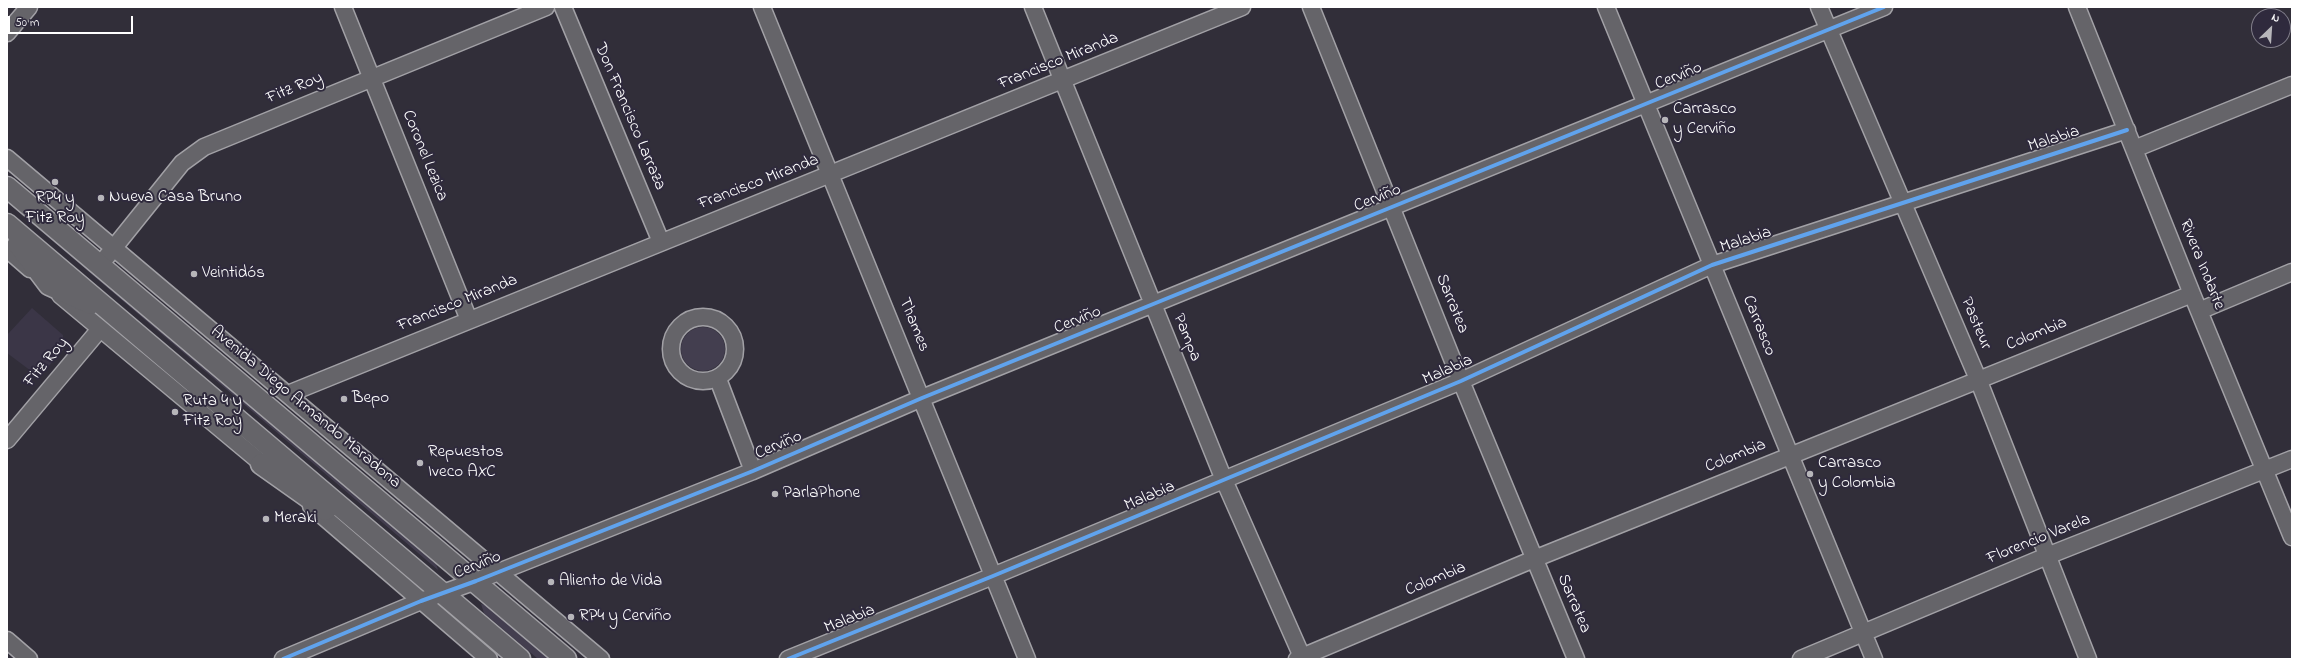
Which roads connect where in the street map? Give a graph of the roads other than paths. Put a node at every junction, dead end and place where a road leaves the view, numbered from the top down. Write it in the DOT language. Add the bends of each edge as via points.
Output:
graph roads {
  1 [pos="29,7"];
  2 [pos="342,7"];
  3 [pos="546,7"];
  4 [pos="563,7"];
  5 [pos="762,7"];
  6 [pos="1033,7"];
  7 [pos="1242,7"];
  8 [pos="1311,7"];
  9 [pos="1606,7"];
  10 [pos="1819,7"];
  11 [pos="1884,7"];
  12 [pos="2077,7"];
  13 [pos="1829,30"];
  14 [pos="7,33"];
  15 [pos="372,78"];
  16 [pos="1063,81"];
  17 [pos="2292,85"];
  18 [pos="1647,104"];
  19 [pos="2127,130"];
  20 [pos="2134,149"];
  21 [pos="7,158"];
  22 [pos="832,175"];
  23 [pos="7,186"];
  24 [pos="1904,204"];
  25 [pos="1392,207"];
  26 [pos="7,224"];
  27 [pos="7,230"];
  28 [pos="661,242"];
  29 [pos="114,248"];
  30 [pos="7,250"];
  31 [pos="100,265"];
  32 [pos="1712,265"];
  33 [pos="2292,272"];
  34 [pos="49,285"];
  35 [pos="2192,294"];
  36 [pos="1152,305"];
  37 [pos="2199,311"];
  38 [pos="114,314"];
  39 [pos="469,320"];
  40 [pos="100,328"];
  41 [pos="718,378"];
  42 [pos="1978,379"];
  43 [pos="1461,381"];
  44 [pos="288,394"];
  45 [pos="922,398"];
  46 [pos="7,440"];
  47 [pos="1791,456"];
  48 [pos="2292,459"];
  49 [pos="261,464"];
  50 [pos="2264,470"];
  51 [pos="753,471"];
  52 [pos="1224,480"];
  53 [pos="2292,537"];
  54 [pos="2047,556"];
  55 [pos="1534,559"];
  56 [pos="498,572"];
  57 [pos="993,576"];
  58 [pos="476,581"];
  59 [pos="444,594"];
  60 [pos="421,600"];
  61 [pos="1864,633"];
  62 [pos="7,640"];
  63 [pos="506,651"];
  64 [pos="1300,658"];
  65 [pos="29,659"];
  66 [pos="283,659"];
  67 [pos="489,659"];
  68 [pos="520,659"];
  69 [pos="566,659"];
  70 [pos="601,659"];
  71 [pos="788,659"];
  72 [pos="1027,659"];
  73 [pos="1576,659"];
  74 [pos="1801,659"];
  75 [pos="1874,659"];
  76 [pos="2088,659"];
  1 -- 14 [label="street"];
  2 -- 15 [label="street, Coronel Lezica"];
  3 -- 15 [label="street, Fitz Roy"];
  4 -- 28 [label="street, Don Francisco Larraza"];
  5 -- 22 [label="street, Thames"];
  6 -- 16 [label="street, Pampa"];
  7 -- 16 [label="street, Francisco Miranda"];
  8 -- 25 [label="street, Sarratea"];
  9 -- 18 [label="street, Carrasco"];
  10 -- 13 [label="street, Pasteur"];
  11 -- 13 [label="street, Cerviño"];
  12 -- 19 [label="street, Rivera Indarte"];
  13 -- 18 [label="street, Cerviño"];
  13 -- 24 [label="street, Pasteur"];
  15 -- 29 [label="street, Fitz Roy" via="204,147 193,154 182,163"];
  15 -- 39 [label="street, Coronel Lezica"];
  16 -- 22 [label="street, Francisco Miranda"];
  16 -- 36 [label="street, Pampa"];
  17 -- 20 [label="street"];
  18 -- 25 [label="street, Cerviño"];
  18 -- 32 [label="street, Carrasco"];
  19 -- 20 [label="street, Rivera Indarte"];
  19 -- 24 [label="street, Malabia"];
  20 -- 35 [label="street, Rivera Indarte"];
  21 -- 29 [label="street, Avenida Diego Armando Maradona"];
  22 -- 28 [label="street, Francisco Miranda"];
  22 -- 45 [label="street, Thames"];
  23 -- 31 [label="main road, Avenida Diego Armando Maradona"];
  24 -- 32 [label="street, Malabia"];
  24 -- 42 [label="street, Pasteur"];
  25 -- 36 [label="street, Cerviño"];
  25 -- 43 [label="street, Sarratea"];
  26 -- 38 [label="main road"];
  27 -- 34 [label="main road"];
  28 -- 39 [label="street, Francisco Miranda"];
  29 -- 31 [label="street, Fitz Roy"];
  29 -- 44 [label="street, Avenida Diego Armando Maradona"];
  30 -- 34 [label="street"];
  31 -- 58 [label="main road, Avenida Diego Armando Maradona"];
  32 -- 43 [label="street, Malabia"];
  32 -- 47 [label="street, Carrasco"];
  33 -- 37 [label="street"];
  34 -- 38 [label="main road"];
  34 -- 40 [label="street"];
  35 -- 37 [label="street, Rivera Indarte"];
  35 -- 42 [label="street, Colombia"];
  36 -- 45 [label="street, Cerviño"];
  36 -- 52 [label="street, Pampa"];
  37 -- 50 [label="street, Rivera Indarte"];
  38 -- 59 [label="main road"];
  39 -- 44 [label="street, Francisco Miranda"];
  40 -- 46 [label="street, Fitz Roy"];
  40 -- 49 [label="street"];
  41 -- 41 [label="street" via="727,372 733,362 736,351 734,340 721,322 704,317 689,320 680,326 671,344 674,364 680,372 698,382"];
  41 -- 51 [label="street"];
  42 -- 47 [label="street, Colombia"];
  42 -- 54 [label="street, Pasteur"];
  43 -- 52 [label="street, Malabia"];
  43 -- 55 [label="street, Sarratea"];
  44 -- 56 [label="street, Avenida Diego Armando Maradona"];
  45 -- 51 [label="street, Cerviño"];
  45 -- 57 [label="street, Thames"];
  47 -- 55 [label="street, Colombia"];
  47 -- 61 [label="street, Carrasco"];
  48 -- 50 [label="street, Florencio Varela"];
  49 -- 59 [label="main road"];
  49 -- 60 [label="street"];
  50 -- 53 [label="street, Rivera Indarte"];
  50 -- 54 [label="street, Florencio Varela"];
  51 -- 56 [label="street, Cerviño"];
  52 -- 57 [label="street, Malabia"];
  52 -- 64 [label="street, Pampa"];
  54 -- 61 [label="street, Florencio Varela"];
  54 -- 76 [label="street, Pasteur"];
  55 -- 64 [label="street, Colombia"];
  55 -- 73 [label="street, Sarratea"];
  56 -- 58 [label="street, Cerviño"];
  56 -- 70 [label="street, Avenida Diego Armando Maradona"];
  57 -- 71 [label="street, Malabia"];
  57 -- 72 [label="street, Thames"];
  58 -- 59 [label="street, Cerviño"];
  58 -- 69 [label="main road, Avenida Diego Armando Maradona"];
  59 -- 60 [label="street, Cerviño"];
  59 -- 63 [label="main road"];
  60 -- 66 [label="street, Cerviño"];
  60 -- 67 [label="street"];
  61 -- 74 [label="street, Florencio Varela"];
  61 -- 75 [label="street, Carrasco"];
  62 -- 65 [label="street"];
  63 -- 68 [label="main road"];
}
